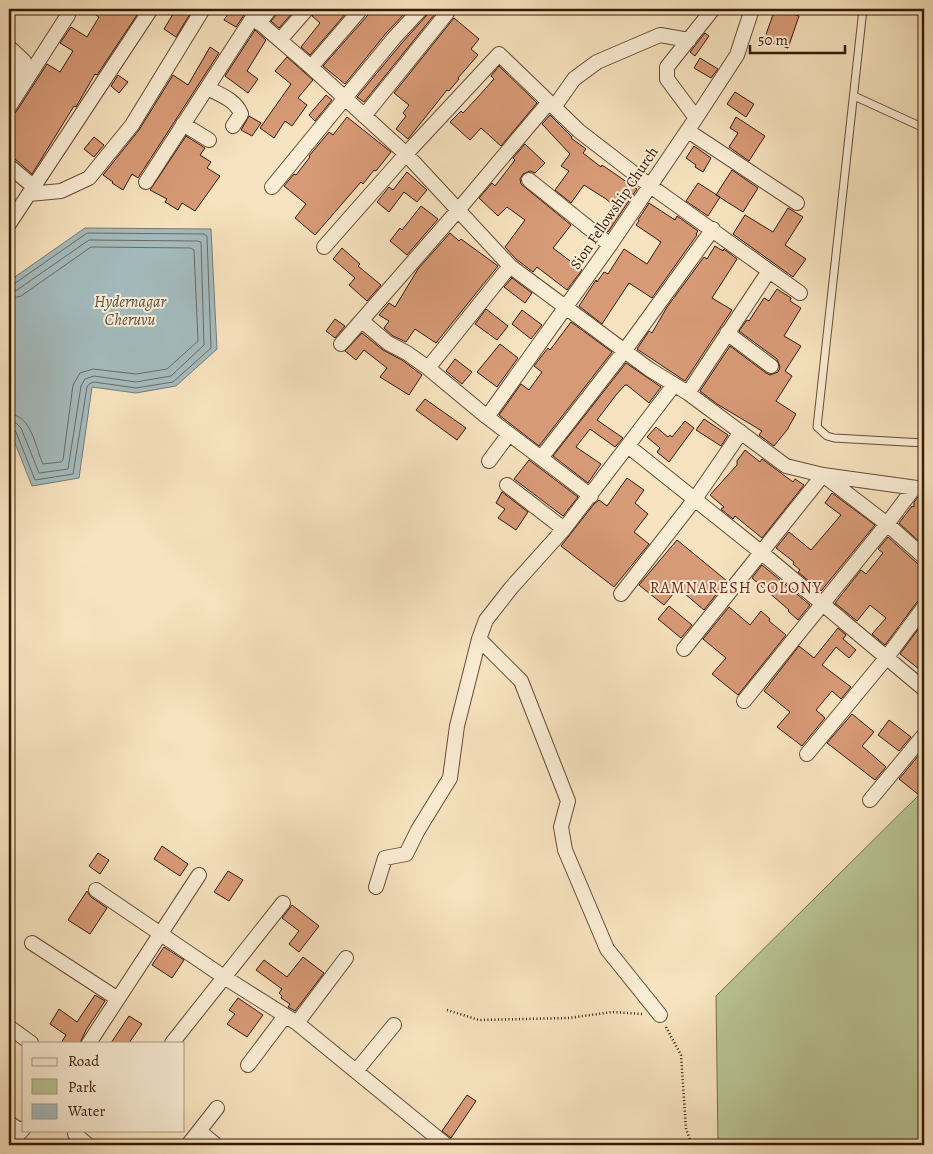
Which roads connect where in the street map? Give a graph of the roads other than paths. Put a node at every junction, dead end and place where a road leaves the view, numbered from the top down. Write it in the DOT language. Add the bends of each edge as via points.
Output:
graph roads {
  1 [pos="151,9"];
  2 [pos="203,9"];
  3 [pos="270,9"];
  4 [pos="308,9"];
  5 [pos="421,9"];
  6 [pos="713,9"];
  7 [pos="752,9"];
  8 [pos="863,9"];
  9 [pos="356,10"];
  10 [pos="447,13"];
  11 [pos="68,15"];
  12 [pos="259,23"];
  13 [pos="280,40"];
  14 [pos="689,40"];
  15 [pos="9,47"];
  16 [pos="311,67"];
  17 [pos="9,85"];
  18 [pos="206,88"];
  19 [pos="854,96"];
  20 [pos="346,98"];
  21 [pos="552,104"];
  22 [pos="9,107"];
  23 [pos="364,116"];
  24 [pos="696,118"];
  25 [pos="183,124"];
  26 [pos="233,126"];
  27 [pos="924,128"];
  28 [pos="688,131"];
  29 [pos="210,140"];
  30 [pos="406,154"];
  31 [pos="9,166"];
  32 [pos="529,180"];
  33 [pos="146,182"];
  34 [pos="649,185"];
  35 [pos="272,187"];
  36 [pos="31,190"];
  37 [pos="798,203"];
  38 [pos="459,209"];
  39 [pos="9,224"];
  40 [pos="713,229"];
  41 [pos="610,245"];
  42 [pos="324,247"];
  43 [pos="510,266"];
  44 [pos="769,271"];
  45 [pos="800,293"];
  46 [pos="566,306"];
  47 [pos="362,321"];
  48 [pos="727,333"];
  49 [pos="341,344"];
  50 [pos="625,350"];
  51 [pos="771,366"];
  52 [pos="428,368"];
  53 [pos="674,385"];
  54 [pos="688,393"];
  55 [pos="487,417"];
  56 [pos="742,432"];
  57 [pos="509,434"];
  58 [pos="924,443"];
  59 [pos="628,446"];
  60 [pos="541,458"];
  61 [pos="489,461"];
  62 [pos="824,475"];
  63 [pos="507,485"];
  64 [pos="919,488"];
  65 [pos="591,496"];
  66 [pos="695,499"];
  67 [pos="887,524"];
  68 [pos="564,529"];
  69 [pos="762,553"];
  70 [pos="924,557"];
  71 [pos="621,594"];
  72 [pos="822,604"];
  73 [pos="924,607"];
  74 [pos="479,639"];
  75 [pos="684,649"];
  76 [pos="887,657"];
  77 [pos="924,689"];
  78 [pos="744,701"];
  79 [pos="924,735"];
  80 [pos="807,754"];
  81 [pos="870,800"];
  82 [pos="199,875"];
  83 [pos="376,887"];
  84 [pos="96,890"];
  85 [pos="283,903"];
  86 [pos="162,934"];
  87 [pos="32,943"];
  88 [pos="346,958"];
  89 [pos="224,977"];
  90 [pos="118,999"];
  91 [pos="660,1015"];
  92 [pos="291,1019"];
  93 [pos="394,1025"];
  94 [pos="9,1027"];
  95 [pos="30,1042"];
  96 [pos="90,1042"];
  97 [pos="173,1042"];
  98 [pos="248,1065"];
  99 [pos="356,1072"];
  100 [pos="217,1108"];
  101 [pos="9,1123"];
  102 [pos="22,1130"];
  103 [pos="199,1131"];
  104 [pos="75,1134"];
  105 [pos="9,1145"];
  106 [pos="88,1145"];
  107 [pos="188,1145"];
  108 [pos="216,1145"];
  109 [pos="446,1145"];
  1 -- 36 [label="street"];
  2 -- 36 [label="street" via="132,124 89,178 61,191"];
  3 -- 12 [label="street"];
  4 -- 13 [label="street"];
  5 -- 20 [label="street"];
  6 -- 14 [label="street"];
  7 -- 24 [label="street, Sion Fellowship Church" via="737,55"];
  8 -- 19 [label="lane"];
  9 -- 16 [label="street"];
  10 -- 23 [label="street"];
  11 -- 22 [label="street"];
  12 -- 13 [label="street"];
  12 -- 18 [label="street" via="252,17"];
  13 -- 16 [label="street"];
  14 -- 21 [label="street" via="660,35 596,62 574,78"];
  14 -- 24 [label="street" via="667,67 667,79"];
  15 -- 17 [label="street" via="24,61"];
  16 -- 20 [label="street"];
  18 -- 25 [label="street"];
  18 -- 26 [label="street" via="239,108 241,114"];
  19 -- 27 [label="lane"];
  19 -- 58 [label="lane" via="818,427 834,438"];
  20 -- 23 [label="street"];
  20 -- 35 [label="street"];
  21 -- 30 [label="street" via="499,54"];
  21 -- 34 [label="street" via="579,131"];
  21 -- 38 [label="street"];
  23 -- 30 [label="street"];
  24 -- 28 [label="street, Sion Fellowship Church"];
  25 -- 29 [label="street"];
  25 -- 33 [label="street"];
  28 -- 34 [label="street, Sion Fellowship Church"];
  28 -- 37 [label="street"];
  30 -- 38 [label="street"];
  30 -- 42 [label="street"];
  31 -- 36 [label="street"];
  32 -- 41 [label="street"];
  34 -- 40 [label="street"];
  34 -- 41 [label="street, Sion Fellowship Church"];
  36 -- 39 [label="street"];
  38 -- 43 [label="street"];
  38 -- 47 [label="street"];
  40 -- 44 [label="street"];
  40 -- 50 [label="street"];
  41 -- 46 [label="street, Sion Fellowship Church"];
  43 -- 46 [label="street"];
  43 -- 52 [label="street"];
  44 -- 45 [label="street"];
  44 -- 48 [label="street"];
  46 -- 50 [label="street"];
  46 -- 55 [label="street, Sion Fellowship Church"];
  47 -- 49 [label="street"];
  47 -- 52 [label="street" via="388,343"];
  48 -- 51 [label="street"];
  48 -- 54 [label="street"];
  50 -- 53 [label="street"];
  50 -- 60 [label="street"];
  52 -- 55 [label="street"];
  53 -- 54 [label="street"];
  53 -- 59 [label="street"];
  54 -- 56 [label="street"];
  55 -- 57 [label="street"];
  56 -- 62 [label="street" via="786,466"];
  56 -- 66 [label="street"];
  57 -- 60 [label="street"];
  57 -- 61 [label="street"];
  59 -- 65 [label="street"];
  59 -- 66 [label="street"];
  60 -- 65 [label="street"];
  62 -- 64 [label="street"];
  62 -- 67 [label="street"];
  62 -- 69 [label="street"];
  63 -- 68 [label="street"];
  64 -- 67 [label="street"];
  65 -- 68 [label="street"];
  66 -- 69 [label="street"];
  66 -- 71 [label="street"];
  67 -- 70 [label="street"];
  67 -- 72 [label="street"];
  68 -- 74 [label="street" via="486,620"];
  69 -- 72 [label="street"];
  69 -- 75 [label="street"];
  72 -- 76 [label="street"];
  72 -- 78 [label="street"];
  73 -- 76 [label="street"];
  74 -- 83 [label="street" via="457,726 450,778 406,854 385,858"];
  74 -- 91 [label="street" via="521,681 568,801 561,827 565,850 607,949"];
  76 -- 77 [label="street"];
  76 -- 80 [label="street"];
  79 -- 81 [label="street"];
  82 -- 86 [label="street"];
  84 -- 86 [label="street"];
  85 -- 89 [label="street"];
  86 -- 89 [label="street"];
  86 -- 90 [label="street"];
  87 -- 90 [label="street"];
  88 -- 92 [label="street"];
  89 -- 92 [label="street"];
  89 -- 97 [label="street"];
  90 -- 96 [label="street"];
  92 -- 98 [label="street"];
  92 -- 99 [label="street"];
  93 -- 99 [label="street"];
  94 -- 95 [label="street"];
  99 -- 109 [label="street"];
  100 -- 103 [label="street"];
  101 -- 102 [label="street"];
  102 -- 105 [label="street"];
  103 -- 107 [label="street"];
  103 -- 108 [label="street"];
  104 -- 106 [label="street"];
}
